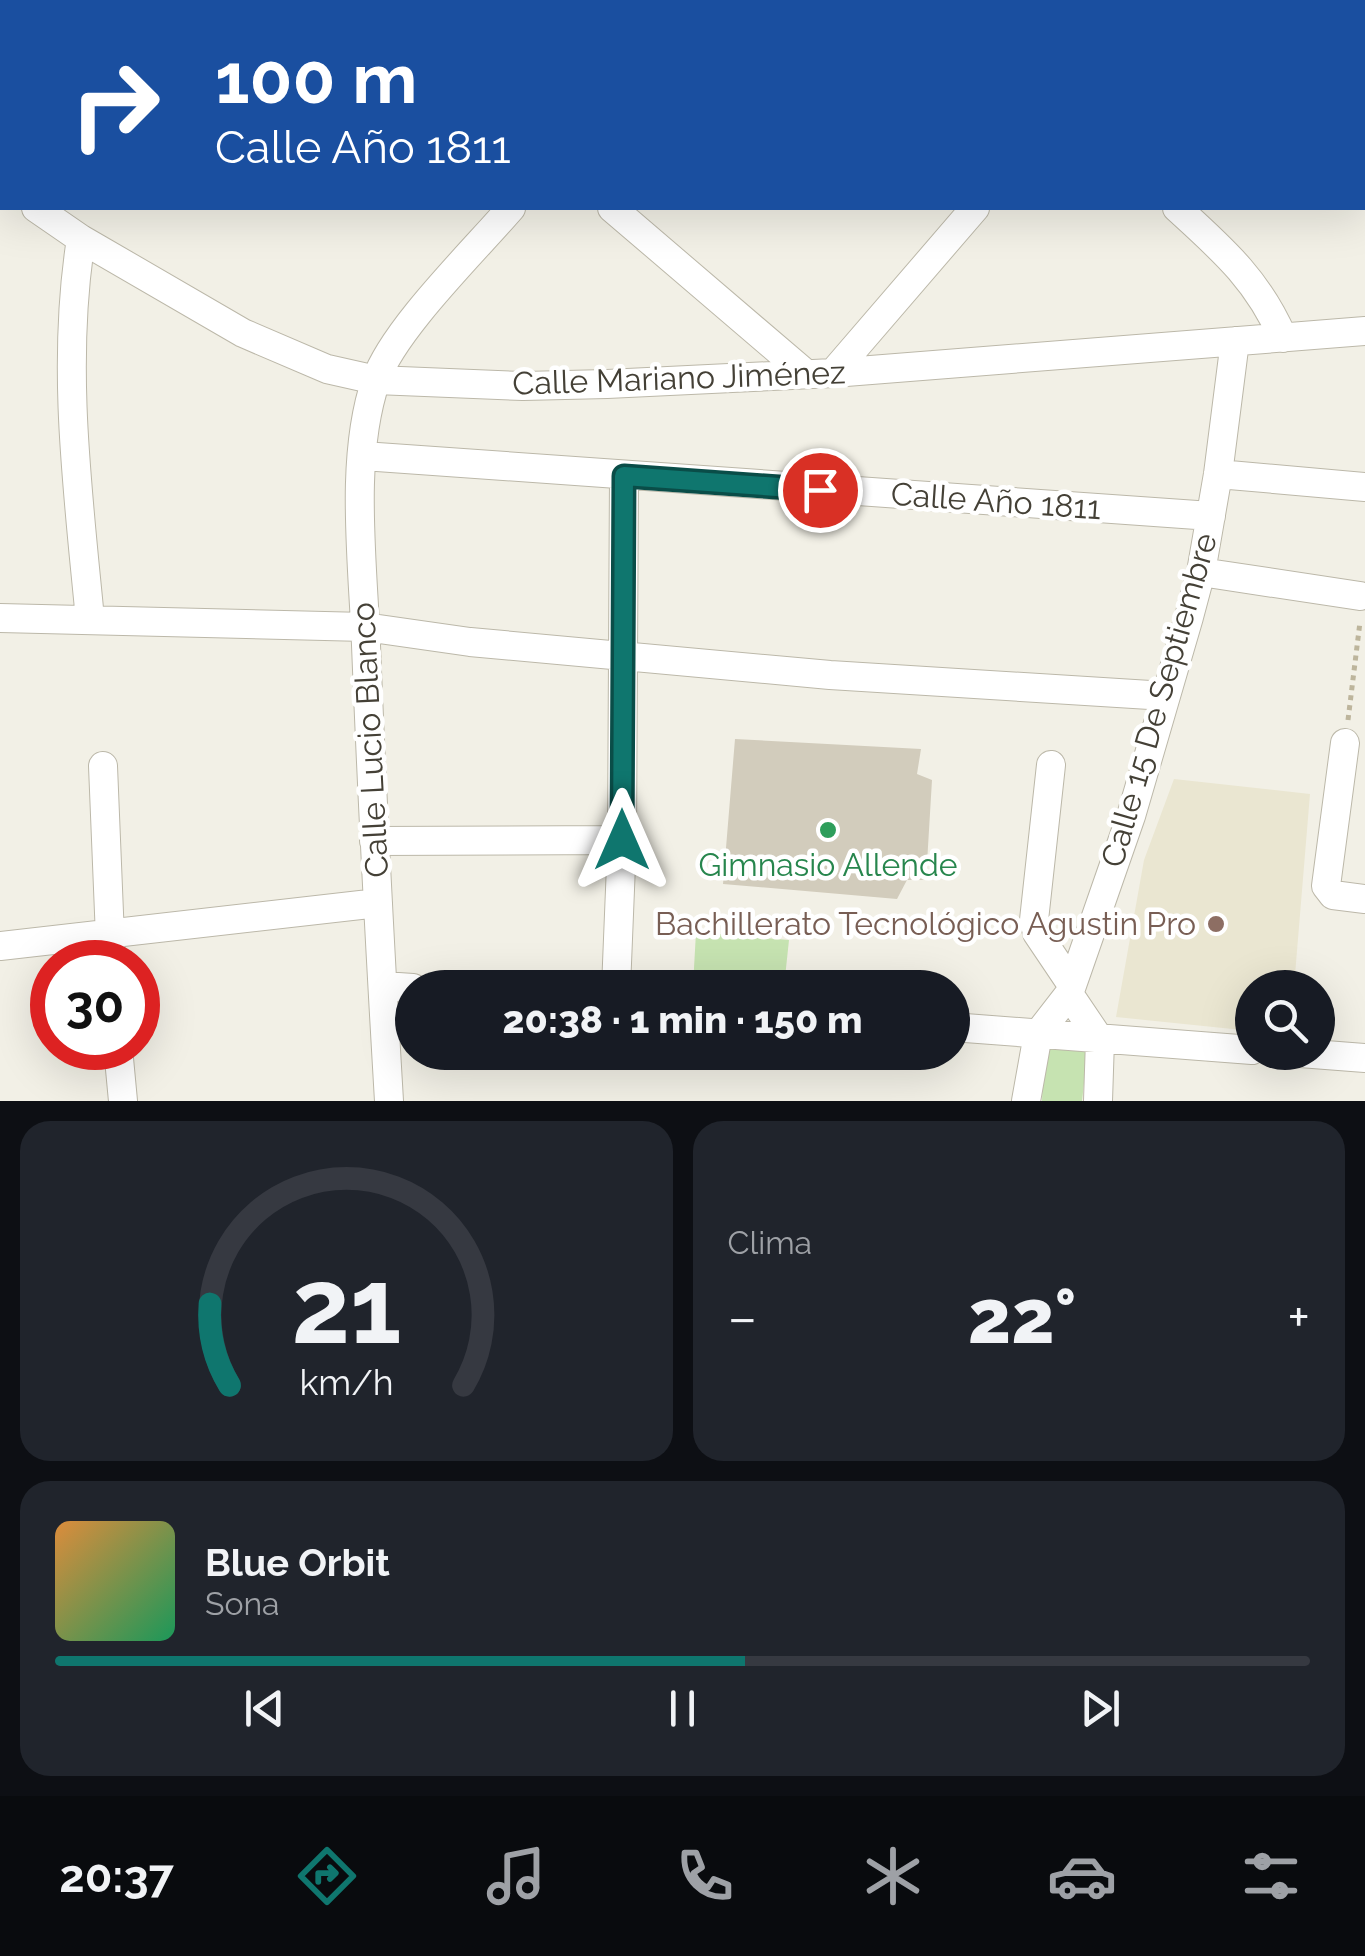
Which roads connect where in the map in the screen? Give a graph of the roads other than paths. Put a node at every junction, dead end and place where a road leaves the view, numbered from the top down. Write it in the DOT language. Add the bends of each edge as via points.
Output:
graph roads {
  1 [pos="39,210"];
  2 [pos="509,210"];
  3 [pos="615,210"];
  4 [pos="973,210"];
  5 [pos="1179,210"];
  6 [pos="81,239"];
  7 [pos="1365,331"];
  8 [pos="1283,338"];
  9 [pos="1234,341"];
  10 [pos="819,373"];
  11 [pos="376,380"];
  12 [pos="363,456"];
  13 [pos="1218,474"];
  14 [pos="624,476"];
  15 [pos="1365,486"];
  16 [pos="1211,516"];
  17 [pos="1201,572"];
  18 [pos="1360,596"];
  19 [pos="0,618"];
  20 [pos="90,619"];
  21 [pos="365,626"];
  22 [pos="623,656"];
  23 [pos="1166,696"];
  24 [pos="1346,743"];
  25 [pos="1050,765"];
  26 [pos="103,766"];
  27 [pos="622,840"];
  28 [pos="374,841"];
  29 [pos="1365,899"];
  30 [pos="378,903"];
  31 [pos="110,940"];
  32 [pos="160,940"];
  33 [pos="0,946"];
  34 [pos="30,947"];
  35 [pos="617,970"];
  36 [pos="382,986"];
  37 [pos="395,987"];
  38 [pos="1071,989"];
  39 [pos="970,1029"];
  40 [pos="1038,1034"];
  41 [pos="1100,1040"];
  42 [pos="1235,1049"];
  43 [pos="1335,1056"];
  44 [pos="1365,1058"];
  45 [pos="120,1070"];
  46 [pos="122,1101"];
  47 [pos="390,1101"];
  48 [pos="1026,1101"];
  49 [pos="1098,1101"];
  1 -- 6 [label="street, Calle Mariano Jiménez"];
  2 -- 11 [label="street" via="390,351"];
  3 -- 10 [label="street"];
  4 -- 10 [label="street"];
  5 -- 8 [label="street" via="1250,278"];
  6 -- 11 [label="street, Calle Mariano Jiménez" via="286,354"];
  6 -- 20 [label="street" via="73,288 73,438"];
  7 -- 8 [label="street, Calle Mariano Jiménez"];
  8 -- 9 [label="street, Calle Mariano Jiménez"];
  9 -- 10 [label="street, Calle Mariano Jiménez"];
  9 -- 13 [label="street, Calle 15 De Septiembre"];
  10 -- 11 [label="street, Calle Mariano Jiménez" via="523,386"];
  11 -- 12 [label="street, Calle Lucio Blanco"];
  12 -- 14 [label="street, Calle Año 1811"];
  12 -- 21 [label="street, Calle Lucio Blanco"];
  13 -- 15 [label="street"];
  13 -- 16 [label="street, Calle 15 De Septiembre"];
  14 -- 16 [label="street, Calle Año 1811"];
  14 -- 22 [label="street"];
  16 -- 17 [label="street, Calle 15 De Septiembre"];
  17 -- 18 [label="street"];
  17 -- 23 [label="street, Calle 15 De Septiembre"];
  19 -- 20 [label="street"];
  20 -- 21 [label="street"];
  21 -- 22 [label="street"];
  21 -- 28 [label="street, Calle Lucio Blanco"];
  22 -- 23 [label="street"];
  22 -- 27 [label="street"];
  23 -- 38 [label="street, Calle 15 De Septiembre"];
  24 -- 29 [label="street" via="1326,886 1332,895"];
  25 -- 38 [label="street" via="1034,920"];
  26 -- 31 [label="street"];
  27 -- 28 [label="street"];
  27 -- 35 [label="street"];
  28 -- 30 [label="street, Calle Lucio Blanco"];
  30 -- 32 [label="street"];
  30 -- 36 [label="street, Calle Lucio Blanco"];
  33 -- 34 [label="street"];
  36 -- 37 [label="street"];
  36 -- 47 [label="street, Calle Lucio Blanco"];
  38 -- 40 [label="street, Calle 15 De Septiembre"];
  38 -- 41 [label="street"];
  39 -- 40 [label="street"];
  40 -- 41 [label="street"];
  40 -- 48 [label="street, Calle 15 De Septiembre"];
  41 -- 42 [label="street"];
  41 -- 49 [label="street"];
  43 -- 44 [label="street"];
  45 -- 46 [label="street"];
}
